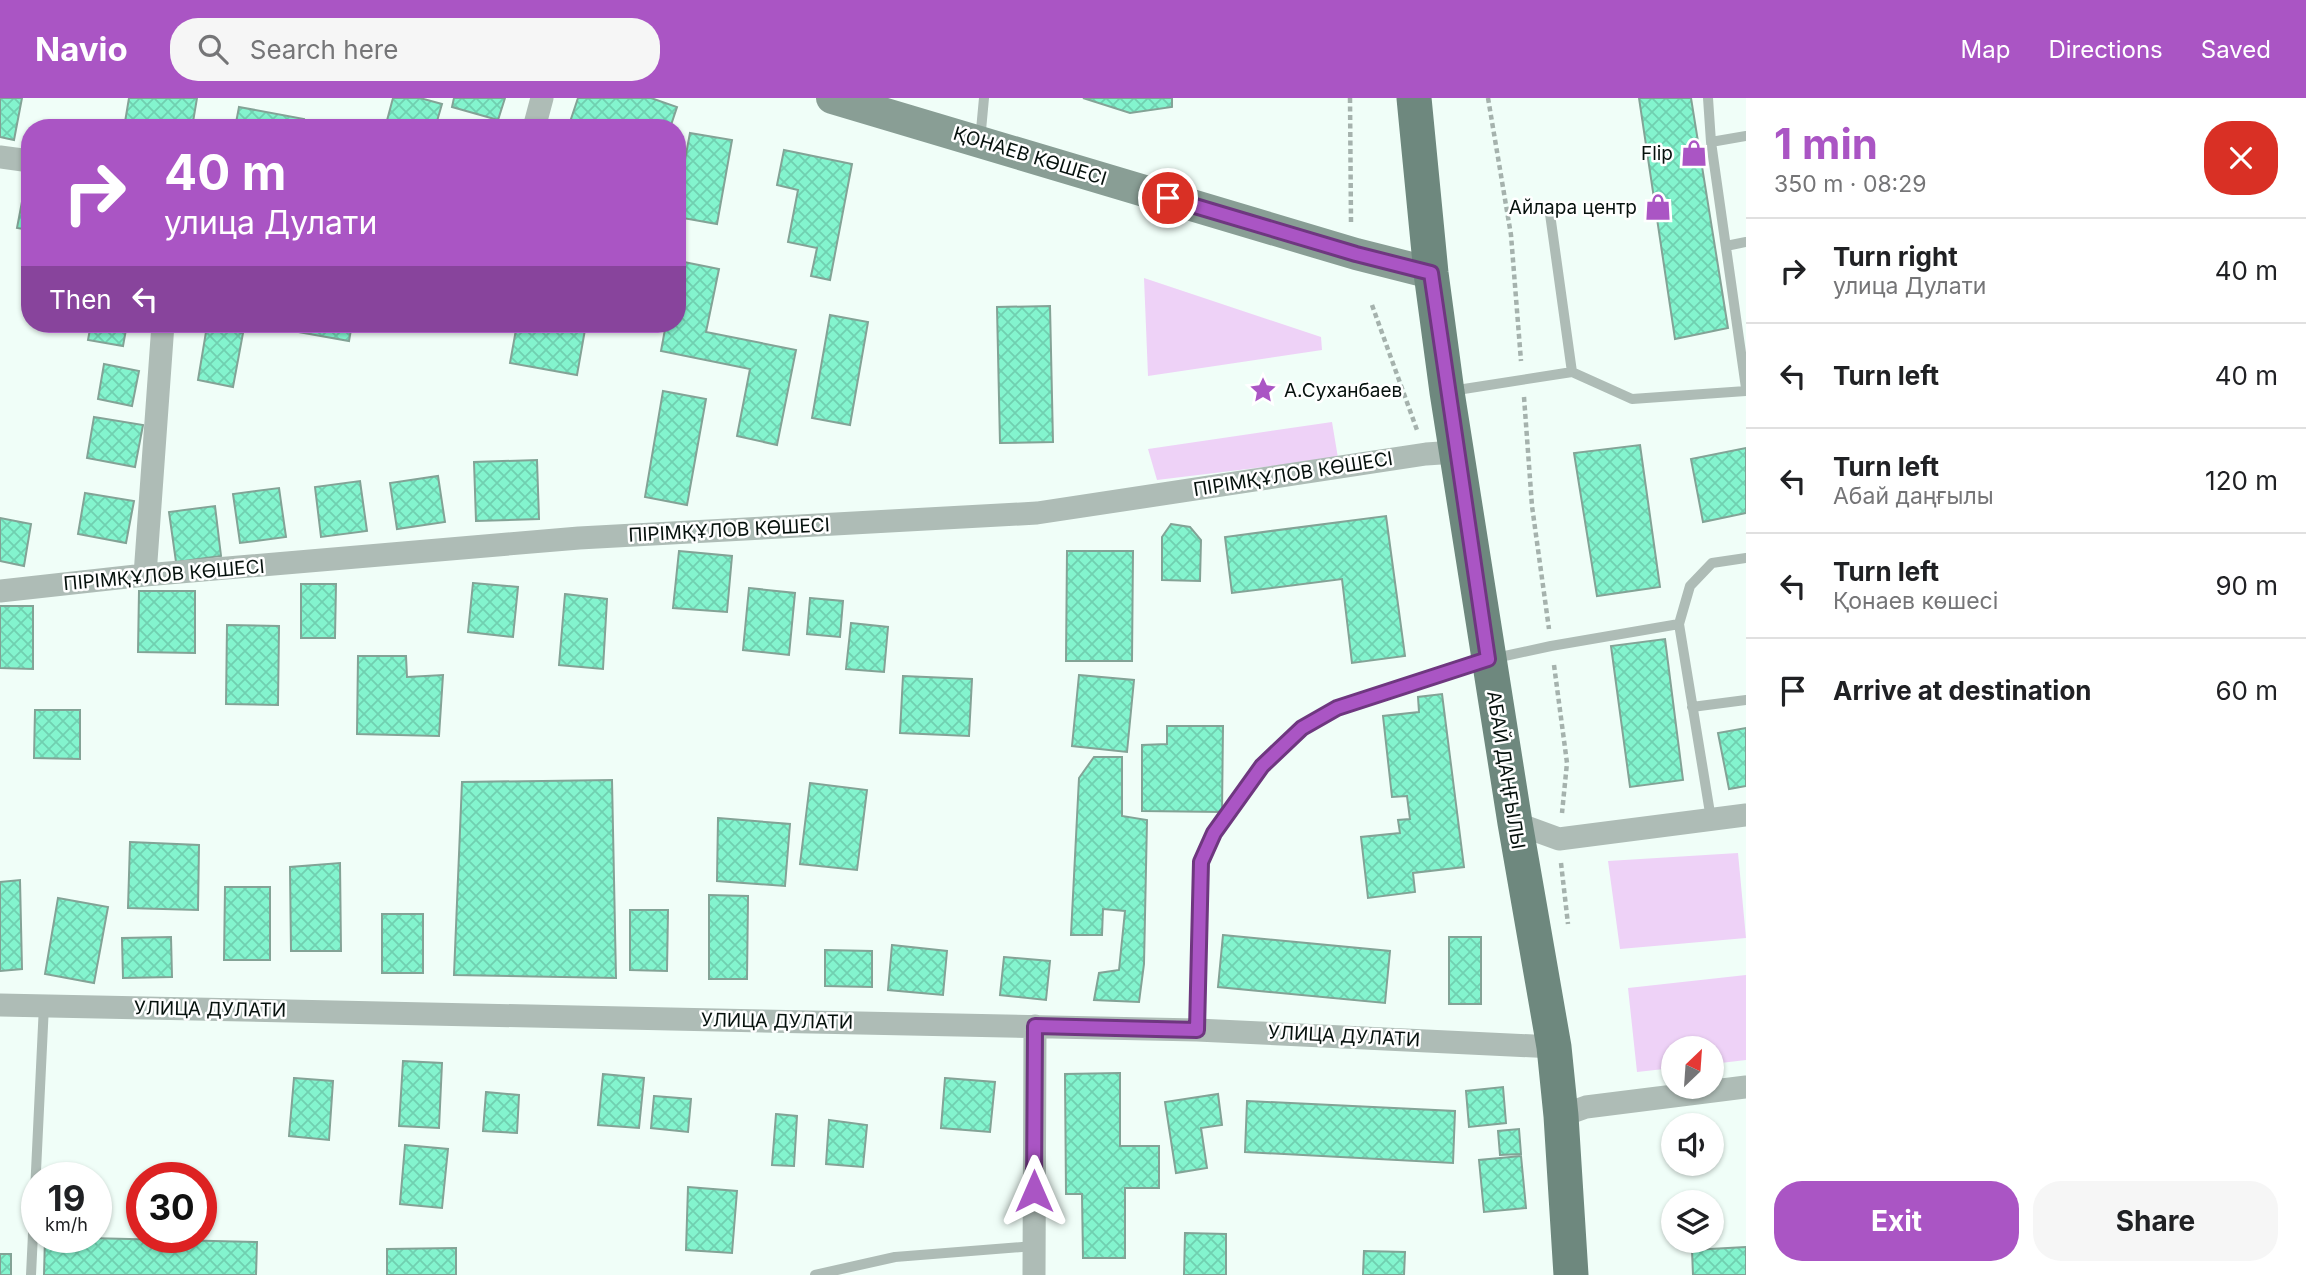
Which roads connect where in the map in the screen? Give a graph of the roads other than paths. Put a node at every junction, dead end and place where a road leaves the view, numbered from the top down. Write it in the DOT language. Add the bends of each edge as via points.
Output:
graph roads {
  1 [pos="542,98"];
  2 [pos="832,98"];
  3 [pos="984,98"];
  4 [pos="1414,98"];
  5 [pos="1708,98"];
  6 [pos="536,119"];
  7 [pos="1746,136"];
  8 [pos="980,141"];
  9 [pos="1711,142"];
  10 [pos="0,157"];
  11 [pos="21,160"];
  12 [pos="1550,214"];
  13 [pos="1746,243"];
  14 [pos="1726,246"];
  15 [pos="1431,273"];
  16 [pos="162,333"];
  17 [pos="1744,365"];
  18 [pos="1572,372"];
  19 [pos="1746,389"];
  20 [pos="1447,392"];
  21 [pos="1441,453"];
  22 [pos="1746,558"];
  23 [pos="145,575"];
  24 [pos="0,591"];
  25 [pos="1679,624"];
  26 [pos="1488,659"];
  27 [pos="1746,699"];
  28 [pos="1692,707"];
  29 [pos="1746,815"];
  30 [pos="1711,819"];
  31 [pos="1515,823"];
  32 [pos="0,1005"];
  33 [pos="44,1006"];
  34 [pos="1035,1026"];
  35 [pos="1197,1030"];
  36 [pos="1554,1047"];
  37 [pos="1746,1087"];
  38 [pos="1561,1116"];
  39 [pos="1034,1246"];
  40 [pos="31,1275"];
  41 [pos="815,1275"];
  42 [pos="1034,1275"];
  43 [pos="1571,1275"];
  1 -- 6 [label="street"];
  2 -- 8 [label="main road, ҚОНАЕВ КӨШЕСІ"];
  3 -- 8 [label="lane"];
  4 -- 15 [label="main road, АБАЙ ДАҢҒЫЛЫ"];
  5 -- 9 [label="lane"];
  7 -- 9 [label="lane"];
  8 -- 15 [label="main road, ҚОНАЕВ КӨШЕСІ"];
  9 -- 14 [label="lane"];
  10 -- 11 [label="street"];
  12 -- 18 [label="lane"];
  13 -- 14 [label="lane"];
  14 -- 17 [label="lane"];
  15 -- 20 [label="main road, АБАЙ ДАҢҒЫЛЫ"];
  16 -- 23 [label="street"];
  17 -- 19 [label="lane"];
  18 -- 19 [label="lane" via="1632,399"];
  18 -- 20 [label="lane"];
  20 -- 21 [label="main road, АБАЙ ДАҢҒЫЛЫ"];
  21 -- 23 [label="street, ПІРІМҚҰЛОВ КӨШЕСІ" via="1037,513 579,538"];
  21 -- 26 [label="main road, АБАЙ ДАҢҒЫЛЫ"];
  22 -- 25 [label="lane" via="1712,563 1690,586"];
  23 -- 24 [label="street, ПІРІМҚҰЛОВ КӨШЕСІ"];
  25 -- 26 [label="lane"];
  25 -- 28 [label="lane"];
  26 -- 31 [label="main road, АБАЙ ДАҢҒЫЛЫ"];
  26 -- 35 [label="lane" via="1337,708 1302,728 1262,766 1214,833 1201,862"];
  27 -- 28 [label="lane"];
  28 -- 30 [label="lane"];
  29 -- 30 [label="street"];
  30 -- 31 [label="street" via="1559,839"];
  31 -- 36 [label="main road, АБАЙ ДАҢҒЫЛЫ"];
  32 -- 33 [label="street, УЛИЦА ДУЛАТИ"];
  33 -- 34 [label="street, УЛИЦА ДУЛАТИ"];
  33 -- 40 [label="lane"];
  34 -- 35 [label="street, УЛИЦА ДУЛАТИ"];
  34 -- 39 [label="street"];
  35 -- 36 [label="street, УЛИЦА ДУЛАТИ"];
  36 -- 38 [label="main road, АБАЙ ДАҢҒЫЛЫ"];
  37 -- 38 [label="street" via="1586,1107"];
  38 -- 43 [label="main road, АБАЙ ДАҢҒЫЛЫ"];
  39 -- 41 [label="lane" via="895,1257"];
  39 -- 42 [label="street"];
}
